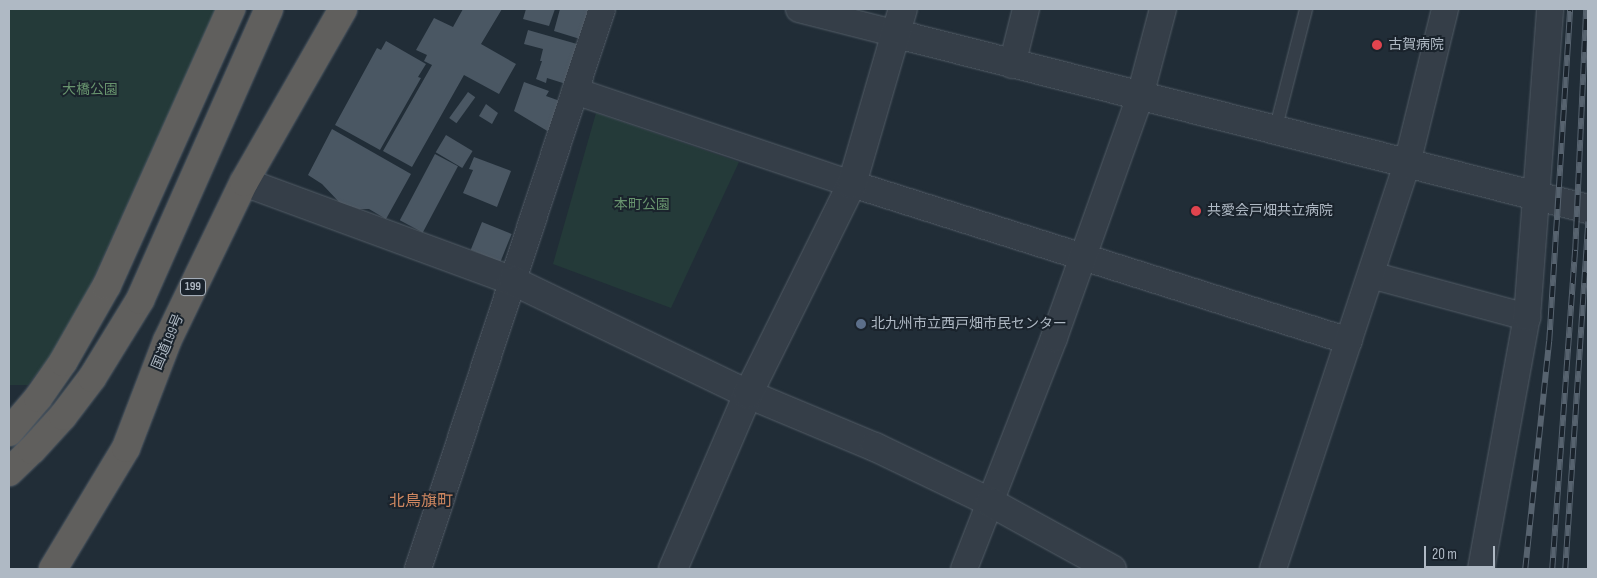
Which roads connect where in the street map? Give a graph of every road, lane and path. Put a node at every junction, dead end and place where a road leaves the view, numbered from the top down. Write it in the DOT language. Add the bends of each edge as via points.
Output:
graph roads {
  1 [pos="231,9"];
  2 [pos="269,9"];
  3 [pos="343,9"];
  4 [pos="602,9"];
  5 [pos="800,9"];
  6 [pos="1026,9"];
  7 [pos="1163,9"];
  8 [pos="1306,9"];
  9 [pos="1445,9"];
  10 [pos="1550,9"];
  11 [pos="900,22"];
  12 [pos="1012,65"];
  13 [pos="575,91"];
  14 [pos="1140,96"];
  15 [pos="1275,131"];
  16 [pos="1407,164"];
  17 [pos="244,182"];
  18 [pos="852,184"];
  19 [pos="1536,194"];
  20 [pos="1588,209"];
  21 [pos="1083,256"];
  22 [pos="1371,275"];
  23 [pos="513,281"];
  24 [pos="1527,316"];
  25 [pos="1348,341"];
  26 [pos="748,394"];
  27 [pos="9,432"];
  28 [pos="9,472"];
  29 [pos="990,502"];
  30 [pos="58,568"];
  31 [pos="418,569"];
  32 [pos="673,569"];
  33 [pos="964,569"];
  34 [pos="1112,569"];
  35 [pos="1273,569"];
  36 [pos="1481,569"];
  1 -- 27 [label="highway" via="107,285 63,362"];
  2 -- 28 [label="highway" via="140,300 92,378 63,416"];
  3 -- 17 [label="highway, 国道199号 / 199"];
  4 -- 13 [label="street"];
  5 -- 11 [label="street"];
  6 -- 12 [label="street"];
  7 -- 14 [label="street"];
  8 -- 15 [label="lane"];
  9 -- 16 [label="street"];
  10 -- 19 [label="street"];
  11 -- 12 [label="street"];
  11 -- 18 [label="street"];
  12 -- 14 [label="street"];
  13 -- 18 [label="street"];
  13 -- 23 [label="street"];
  14 -- 15 [label="street"];
  14 -- 21 [label="street"];
  15 -- 16 [label="street"];
  16 -- 19 [label="street"];
  16 -- 22 [label="street"];
  17 -- 23 [label="street"];
  17 -- 30 [label="highway, 国道199号 / 199" via="167,341 126,448"];
  18 -- 21 [label="street"];
  18 -- 26 [label="street"];
  19 -- 20 [label="street"];
  19 -- 24 [label="street"];
  21 -- 25 [label="street"];
  21 -- 29 [label="street"];
  22 -- 24 [label="street"];
  22 -- 25 [label="street"];
  23 -- 26 [label="street"];
  23 -- 31 [label="street"];
  24 -- 36 [label="street"];
  25 -- 35 [label="street"];
  26 -- 29 [label="street" via="875,447"];
  26 -- 32 [label="street"];
  29 -- 33 [label="street"];
  29 -- 34 [label="street"];
}
